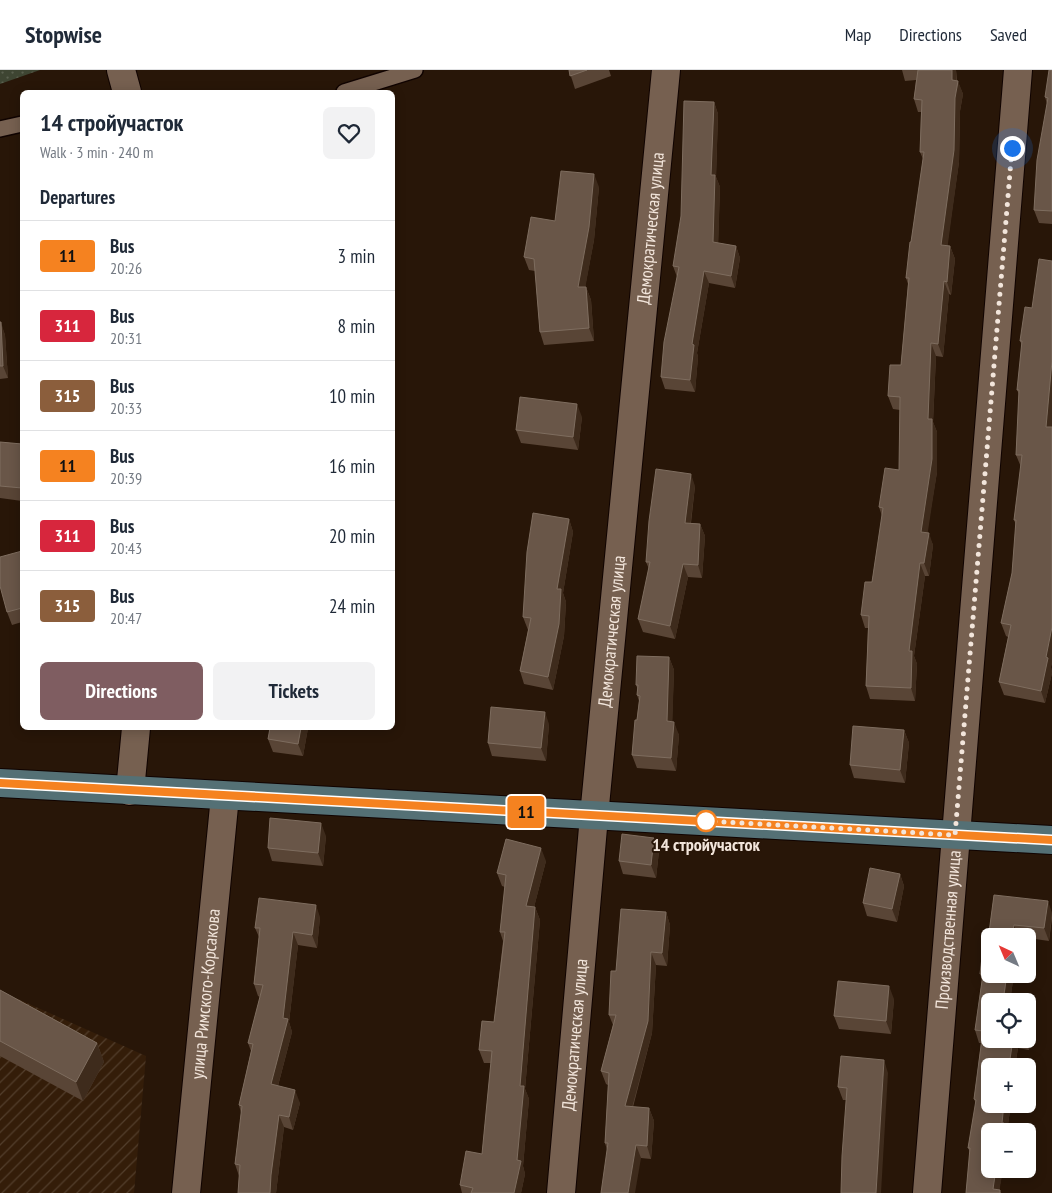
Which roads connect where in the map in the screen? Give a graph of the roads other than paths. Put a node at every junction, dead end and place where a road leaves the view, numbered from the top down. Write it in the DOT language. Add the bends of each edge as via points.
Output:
graph roads {
  1 [pos="121,70"];
  2 [pos="415,70"];
  3 [pos="666,70"];
  4 [pos="1018,70"];
  5 [pos="126,90"];
  6 [pos="350,90"];
  7 [pos="20,124"];
  8 [pos="0,129"];
  9 [pos="136,730"];
  10 [pos="1,786"];
  11 [pos="130,792"];
  12 [pos="225,796"];
  13 [pos="594,816"];
  14 [pos="955,835"];
  15 [pos="1052,840"];
  16 [pos="186,1193"];
  17 [pos="561,1193"];
  18 [pos="927,1193"];
  1 -- 5 [label="street"];
  2 -- 6 [label="lane"];
  3 -- 13 [label="street, Демократическая улица"];
  4 -- 14 [label="street, Производственная улица"];
  7 -- 8 [label="lane"];
  9 -- 11 [label="street"];
  10 -- 11 [label="street"];
  11 -- 12 [label="street"];
  12 -- 13 [label="street"];
  12 -- 16 [label="street, улица Римского-Корсакова"];
  13 -- 14 [label="street"];
  13 -- 17 [label="street, Демократическая улица"];
  14 -- 15 [label="street"];
  14 -- 18 [label="street, Производственная улица"];
}
